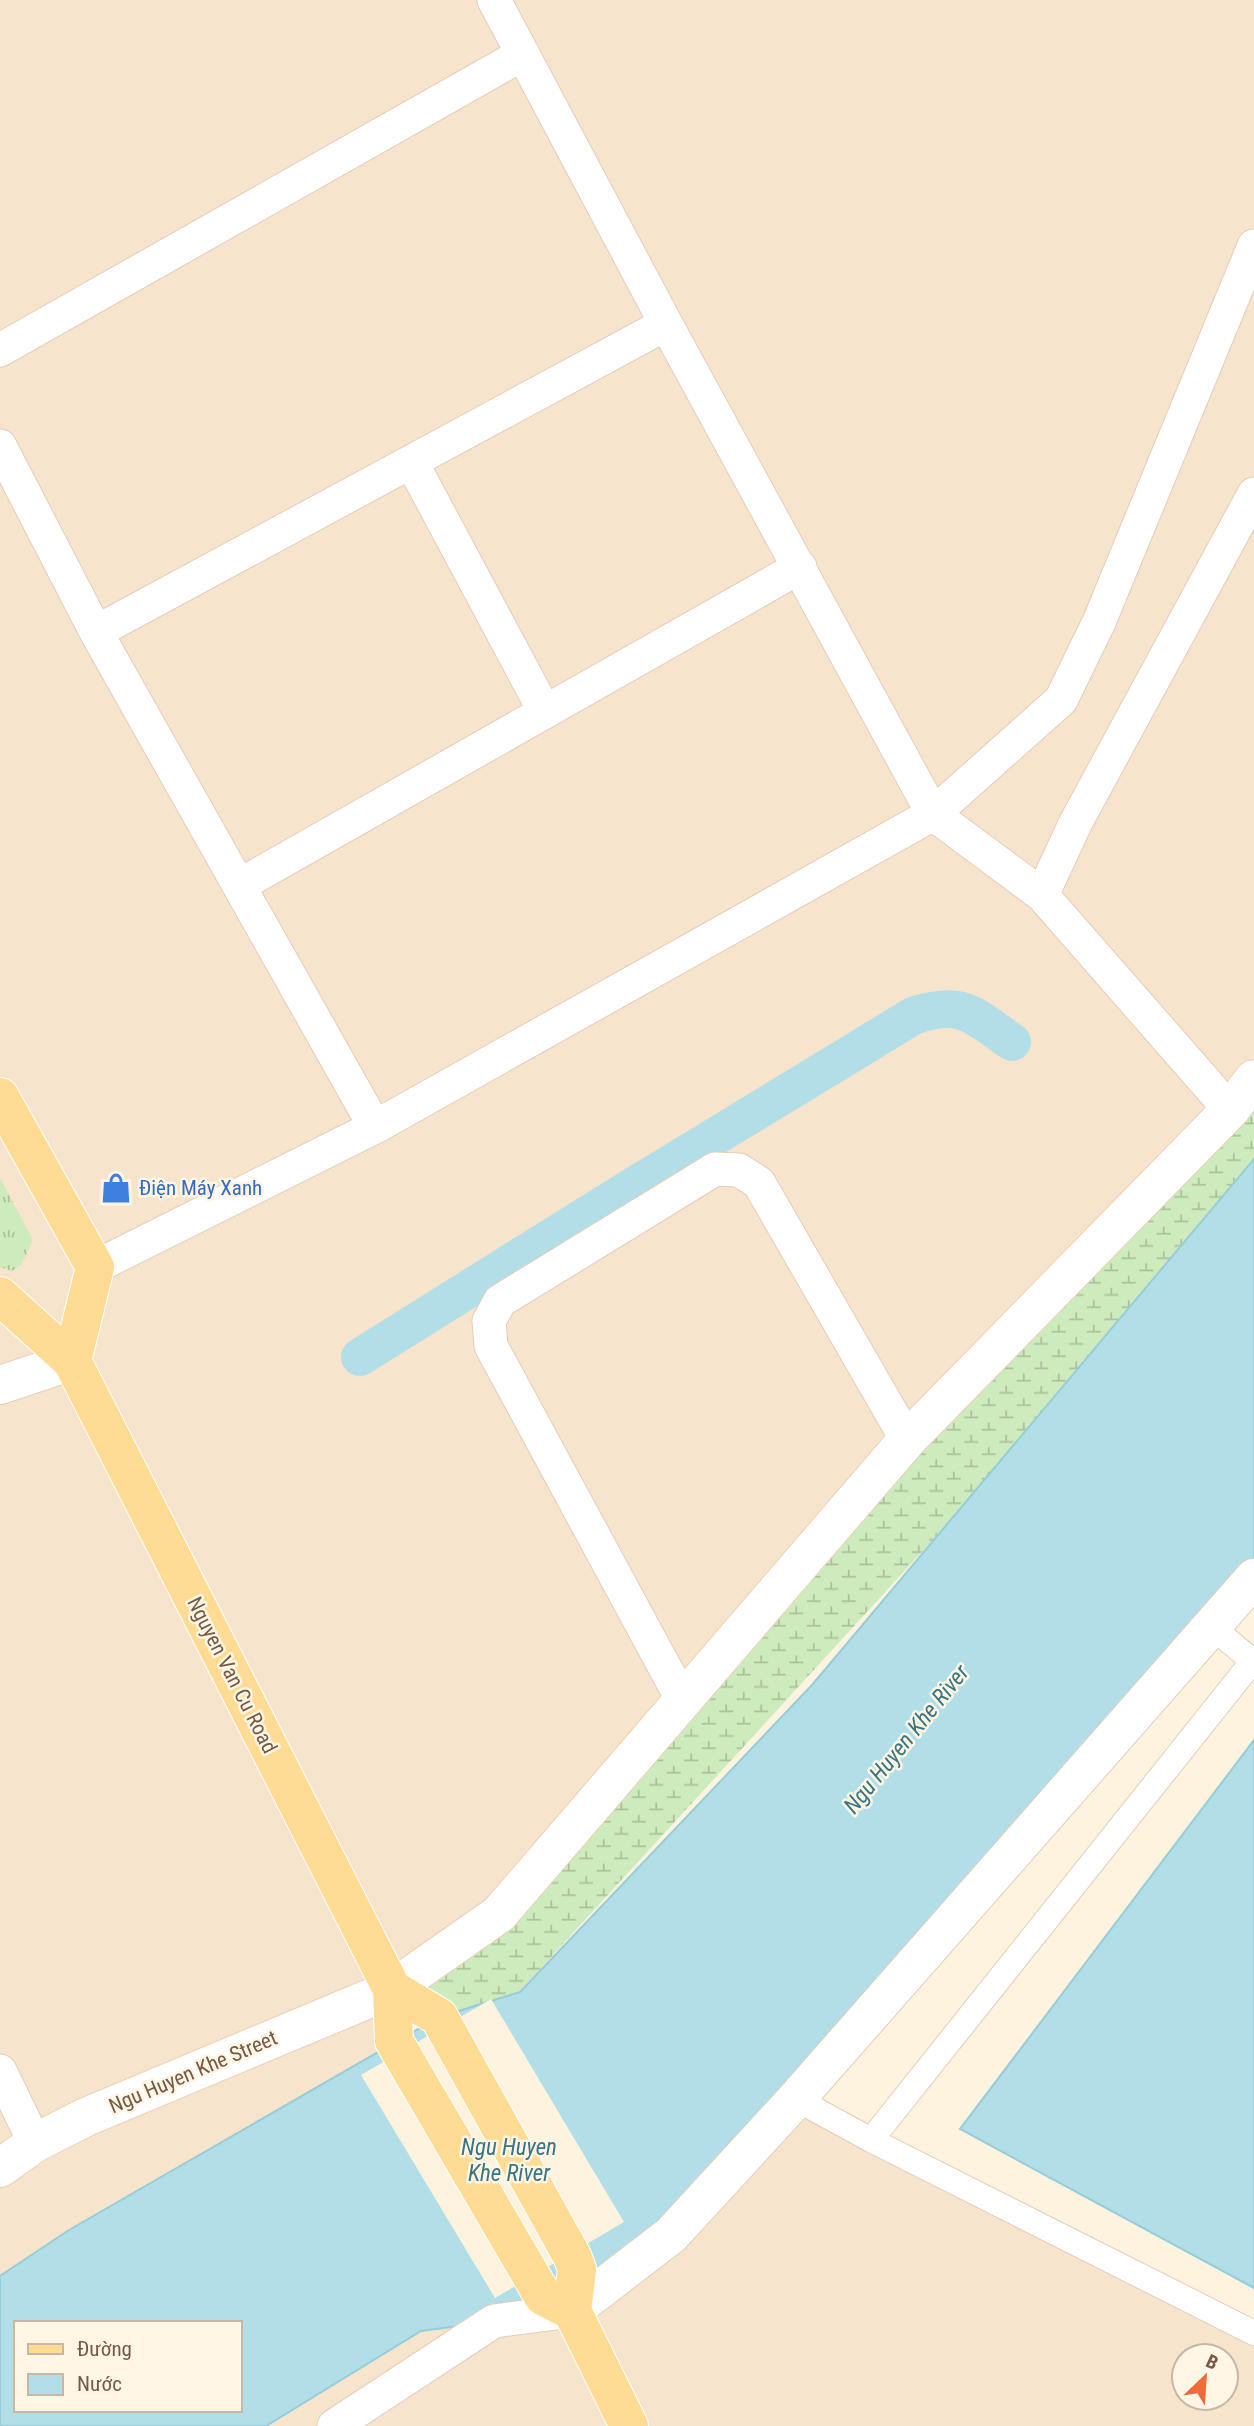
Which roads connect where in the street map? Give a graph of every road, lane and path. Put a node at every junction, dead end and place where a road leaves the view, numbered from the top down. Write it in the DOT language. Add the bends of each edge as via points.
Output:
graph roads {
  1 [pos="495,0"];
  2 [pos="523,54"];
  3 [pos="1254,246"];
  4 [pos="666,324"];
  5 [pos="0,350"];
  6 [pos="0,446"];
  7 [pos="412,463"];
  8 [pos="1254,494"];
  9 [pos="800,567"];
  10 [pos="96,632"];
  11 [pos="545,712"];
  12 [pos="933,814"];
  13 [pos="240,885"];
  14 [pos="1042,895"];
  15 [pos="1254,1079"];
  16 [pos="0,1097"];
  17 [pos="1230,1110"];
  18 [pos="375,1127"];
  19 [pos="95,1267"];
  20 [pos="0,1296"];
  21 [pos="72,1361"];
  22 [pos="0,1385"];
  23 [pos="906,1440"];
  24 [pos="1254,1578"];
  25 [pos="1212,1627"];
  26 [pos="1253,1662"];
  27 [pos="683,1702"];
  28 [pos="392,1989"];
  29 [pos="0,2071"];
  30 [pos="796,2099"];
  31 [pos="871,2140"];
  32 [pos="35,2143"];
  33 [pos="0,2168"];
  34 [pos="572,2311"];
  35 [pos="1254,2333"];
  36 [pos="334,2426"];
  37 [pos="629,2426"];
  1 -- 2 [label="street"];
  2 -- 4 [label="street"];
  2 -- 5 [label="street"];
  3 -- 12 [label="street" via="1099,622 1061,700"];
  4 -- 7 [label="street"];
  4 -- 9 [label="street"];
  6 -- 10 [label="street"];
  7 -- 10 [label="street"];
  7 -- 11 [label="street"];
  8 -- 14 [label="street" via="1076,822"];
  9 -- 11 [label="street"];
  9 -- 12 [label="street"];
  10 -- 13 [label="street"];
  11 -- 13 [label="street"];
  12 -- 14 [label="street"];
  12 -- 18 [label="street"];
  13 -- 18 [label="street"];
  14 -- 17 [label="street"];
  15 -- 17 [label="main road, Ngu Huyen Khe Street"];
  16 -- 19 [label="main road"];
  17 -- 23 [label="main road, Ngu Huyen Khe Street"];
  18 -- 19 [label="street"];
  19 -- 21 [label="main road"];
  20 -- 21 [label="main road, Nguyen Van Cu Road"];
  21 -- 22 [label="main road"];
  21 -- 28 [label="main road, Nguyen Van Cu Road"];
  23 -- 27 [label="main road, Ngu Huyen Khe Street"];
  23 -- 27 [label="street" via="759,1183 739,1170 715,1169 500,1301 489,1321 491,1346"];
  24 -- 25 [label="main road"];
  25 -- 26 [label="street"];
  25 -- 30 [label="main road"];
  26 -- 31 [label="street"];
  27 -- 28 [label="main road, Ngu Huyen Khe Street" via="499,1914"];
  28 -- 32 [label="main road, Ngu Huyen Khe Street" via="86,2117"];
  28 -- 34 [label="main road, Nguyen Van Cu Road" via="394,2041 531,2278 543,2296"];
  28 -- 34 [label="main road" via="439,2017 572,2256 577,2269"];
  29 -- 32 [label="street"];
  30 -- 31 [label="street"];
  30 -- 34 [label="main road" via="671,2235"];
  31 -- 35 [label="street"];
  32 -- 33 [label="main road, Ngu Huyen Khe Street"];
  34 -- 36 [label="street" via="494,2321"];
  34 -- 37 [label="main road"];
}
